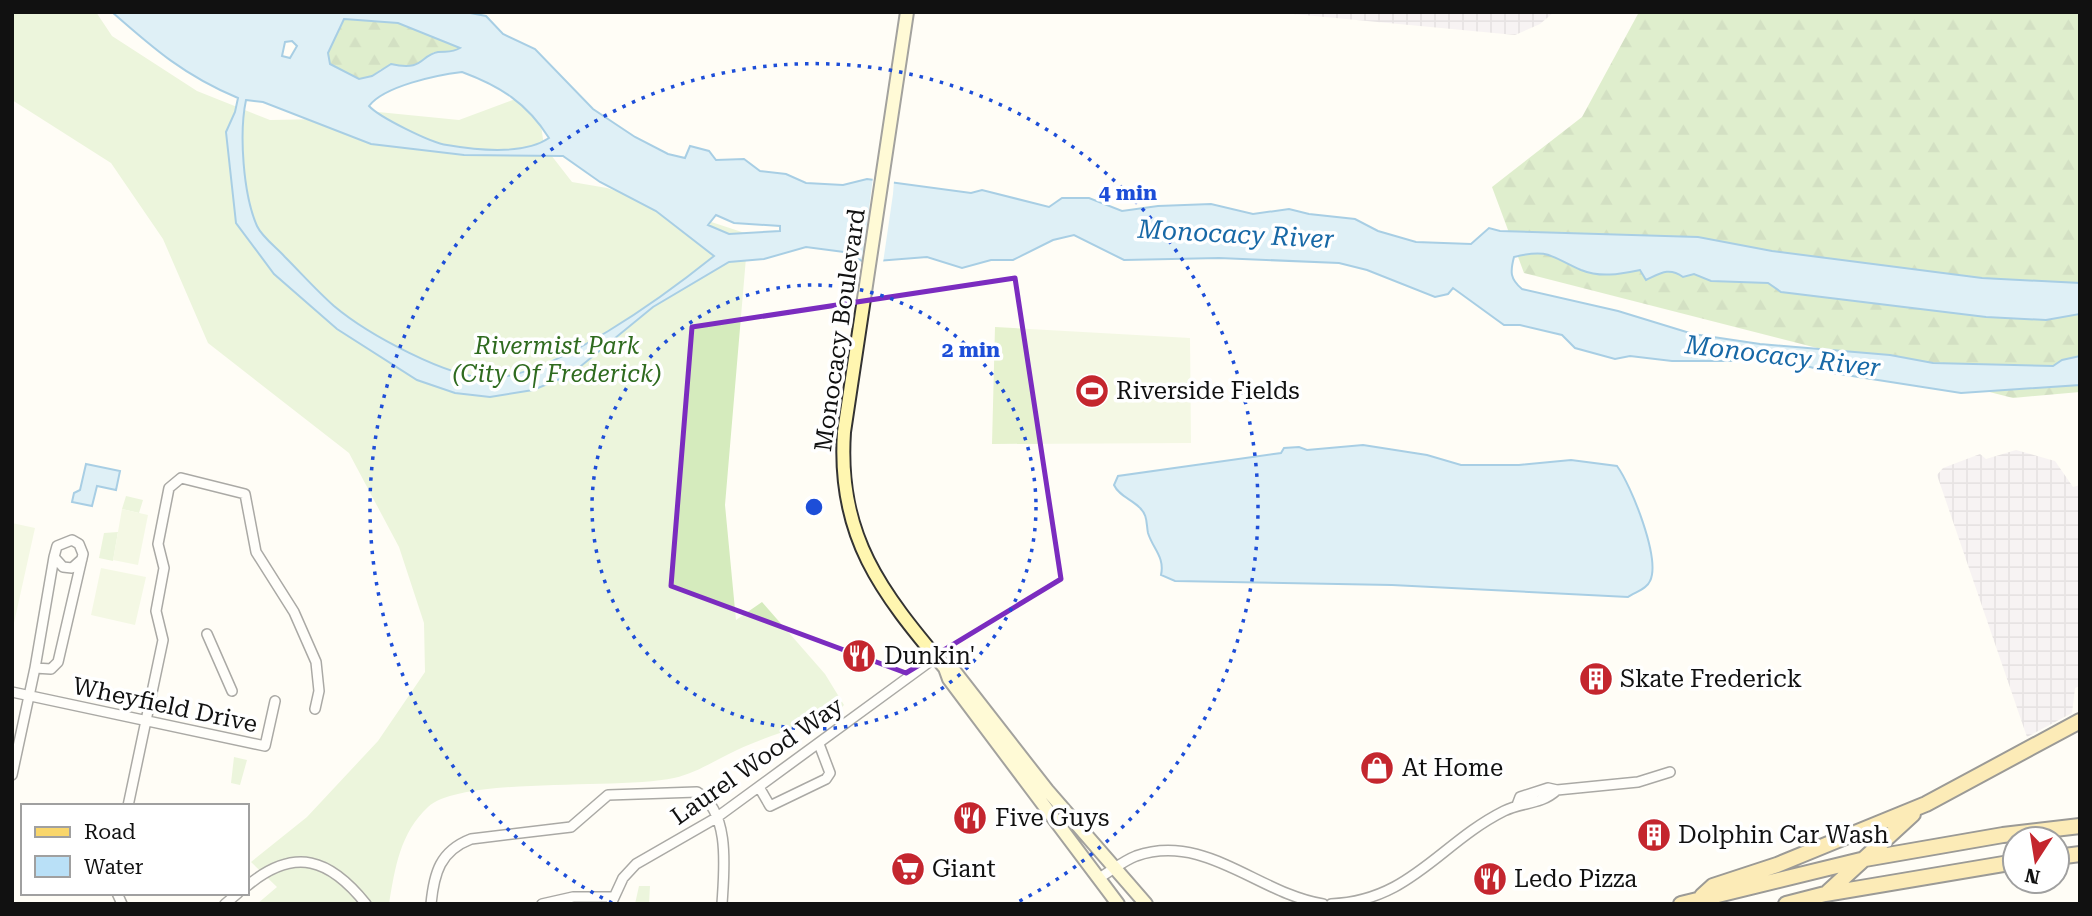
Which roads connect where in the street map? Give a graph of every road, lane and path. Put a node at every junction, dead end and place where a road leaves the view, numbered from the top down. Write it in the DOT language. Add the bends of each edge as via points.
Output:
graph roads {
  1 [pos="907,12"];
  2 [pos="54,557"];
  3 [pos="82,559"];
  4 [pos="207,634"];
  5 [pos="936,657"];
  6 [pos="35,668"];
  7 [pos="945,668"];
  8 [pos="232,691"];
  9 [pos="12,692"];
  10 [pos="30,696"];
  11 [pos="275,701"];
  12 [pos="315,709"];
  13 [pos="147,721"];
  14 [pos="2080,721"];
  15 [pos="819,744"];
  16 [pos="1670,772"];
  17 [pos="12,775"];
  18 [pos="759,787"];
  19 [pos="128,804"];
  20 [pos="1926,804"];
  21 [pos="716,818"];
  22 [pos="2080,826"];
  23 [pos="1865,859"];
  24 [pos="2001,864"];
  25 [pos="1115,868"];
  26 [pos="1099,878"];
  27 [pos="248,885"];
  28 [pos="1825,894"];
  29 [pos="1702,896"];
  30 [pos="612,900"];
  31 [pos="366,904"];
  32 [pos="431,904"];
  33 [pos="542,904"];
  34 [pos="722,904"];
  35 [pos="1118,904"];
  36 [pos="1146,904"];
  37 [pos="1323,904"];
  38 [pos="1332,904"];
  39 [pos="1342,904"];
  40 [pos="1681,904"];
  41 [pos="1786,904"];
  1 -- 5 [label="main road, Monocacy Boulevard" via="842,456 843,490 850,523 870,567"];
  2 -- 3 [label="street" via="68,568"];
  2 -- 3 [label="street" via="57,546 72,540 82,549"];
  2 -- 6 [label="street"];
  3 -- 6 [label="street" via="58,662 51,668"];
  4 -- 8 [label="street"];
  5 -- 7 [label="main road, Monocacy Boulevard"];
  5 -- 15 [label="street, Laurel Wood Way"];
  6 -- 10 [label="street"];
  7 -- 25 [label="main road, Monocacy Boulevard" via="955,672"];
  7 -- 26 [label="main road, Monocacy Boulevard"];
  9 -- 10 [label="street, Wheyfield Drive"];
  10 -- 13 [label="street, Wheyfield Drive"];
  10 -- 17 [label="street"];
  11 -- 13 [label="street, Wheyfield Drive" via="265,746"];
  12 -- 13 [label="street" via="316,662 294,612 256,552 245,494 181,478 169,488 158,544 164,568 156,611 163,640"];
  13 -- 19 [label="street"];
  14 -- 20 [label="main road"];
  15 -- 18 [label="street, Laurel Wood Way"];
  15 -- 18 [label="street" via="830,773 826,779 770,806"];
  16 -- 39 [label="street" via="1638,782 1557,790 1524,807 1517,805 1387,893"];
  18 -- 21 [label="street, Laurel Wood Way"];
  20 -- 23 [label="main road"];
  20 -- 29 [label="main road" via="1713,886"];
  21 -- 30 [label="street, Laurel Wood Way" via="636,864"];
  21 -- 32 [label="street" via="697,792 608,795 571,827 460,844 440,862"];
  21 -- 34 [label="street" via="724,847"];
  22 -- 23 [label="main road"];
  23 -- 28 [label="main road"];
  23 -- 29 [label="main road"];
  24 -- 28 [label="main road"];
  25 -- 26 [label="street"];
  25 -- 36 [label="main road, Monocacy Boulevard"];
  25 -- 37 [label="street" via="1151,852 1193,853 1286,894"];
  26 -- 35 [label="main road, Monocacy Boulevard"];
  27 -- 31 [label="street" via="272,868 313,862 342,876"];
  28 -- 41 [label="main road"];
  29 -- 40 [label="main road"];
  30 -- 33 [label="street" via="573,897"];
  38 -- 39 [label="street"];
}
